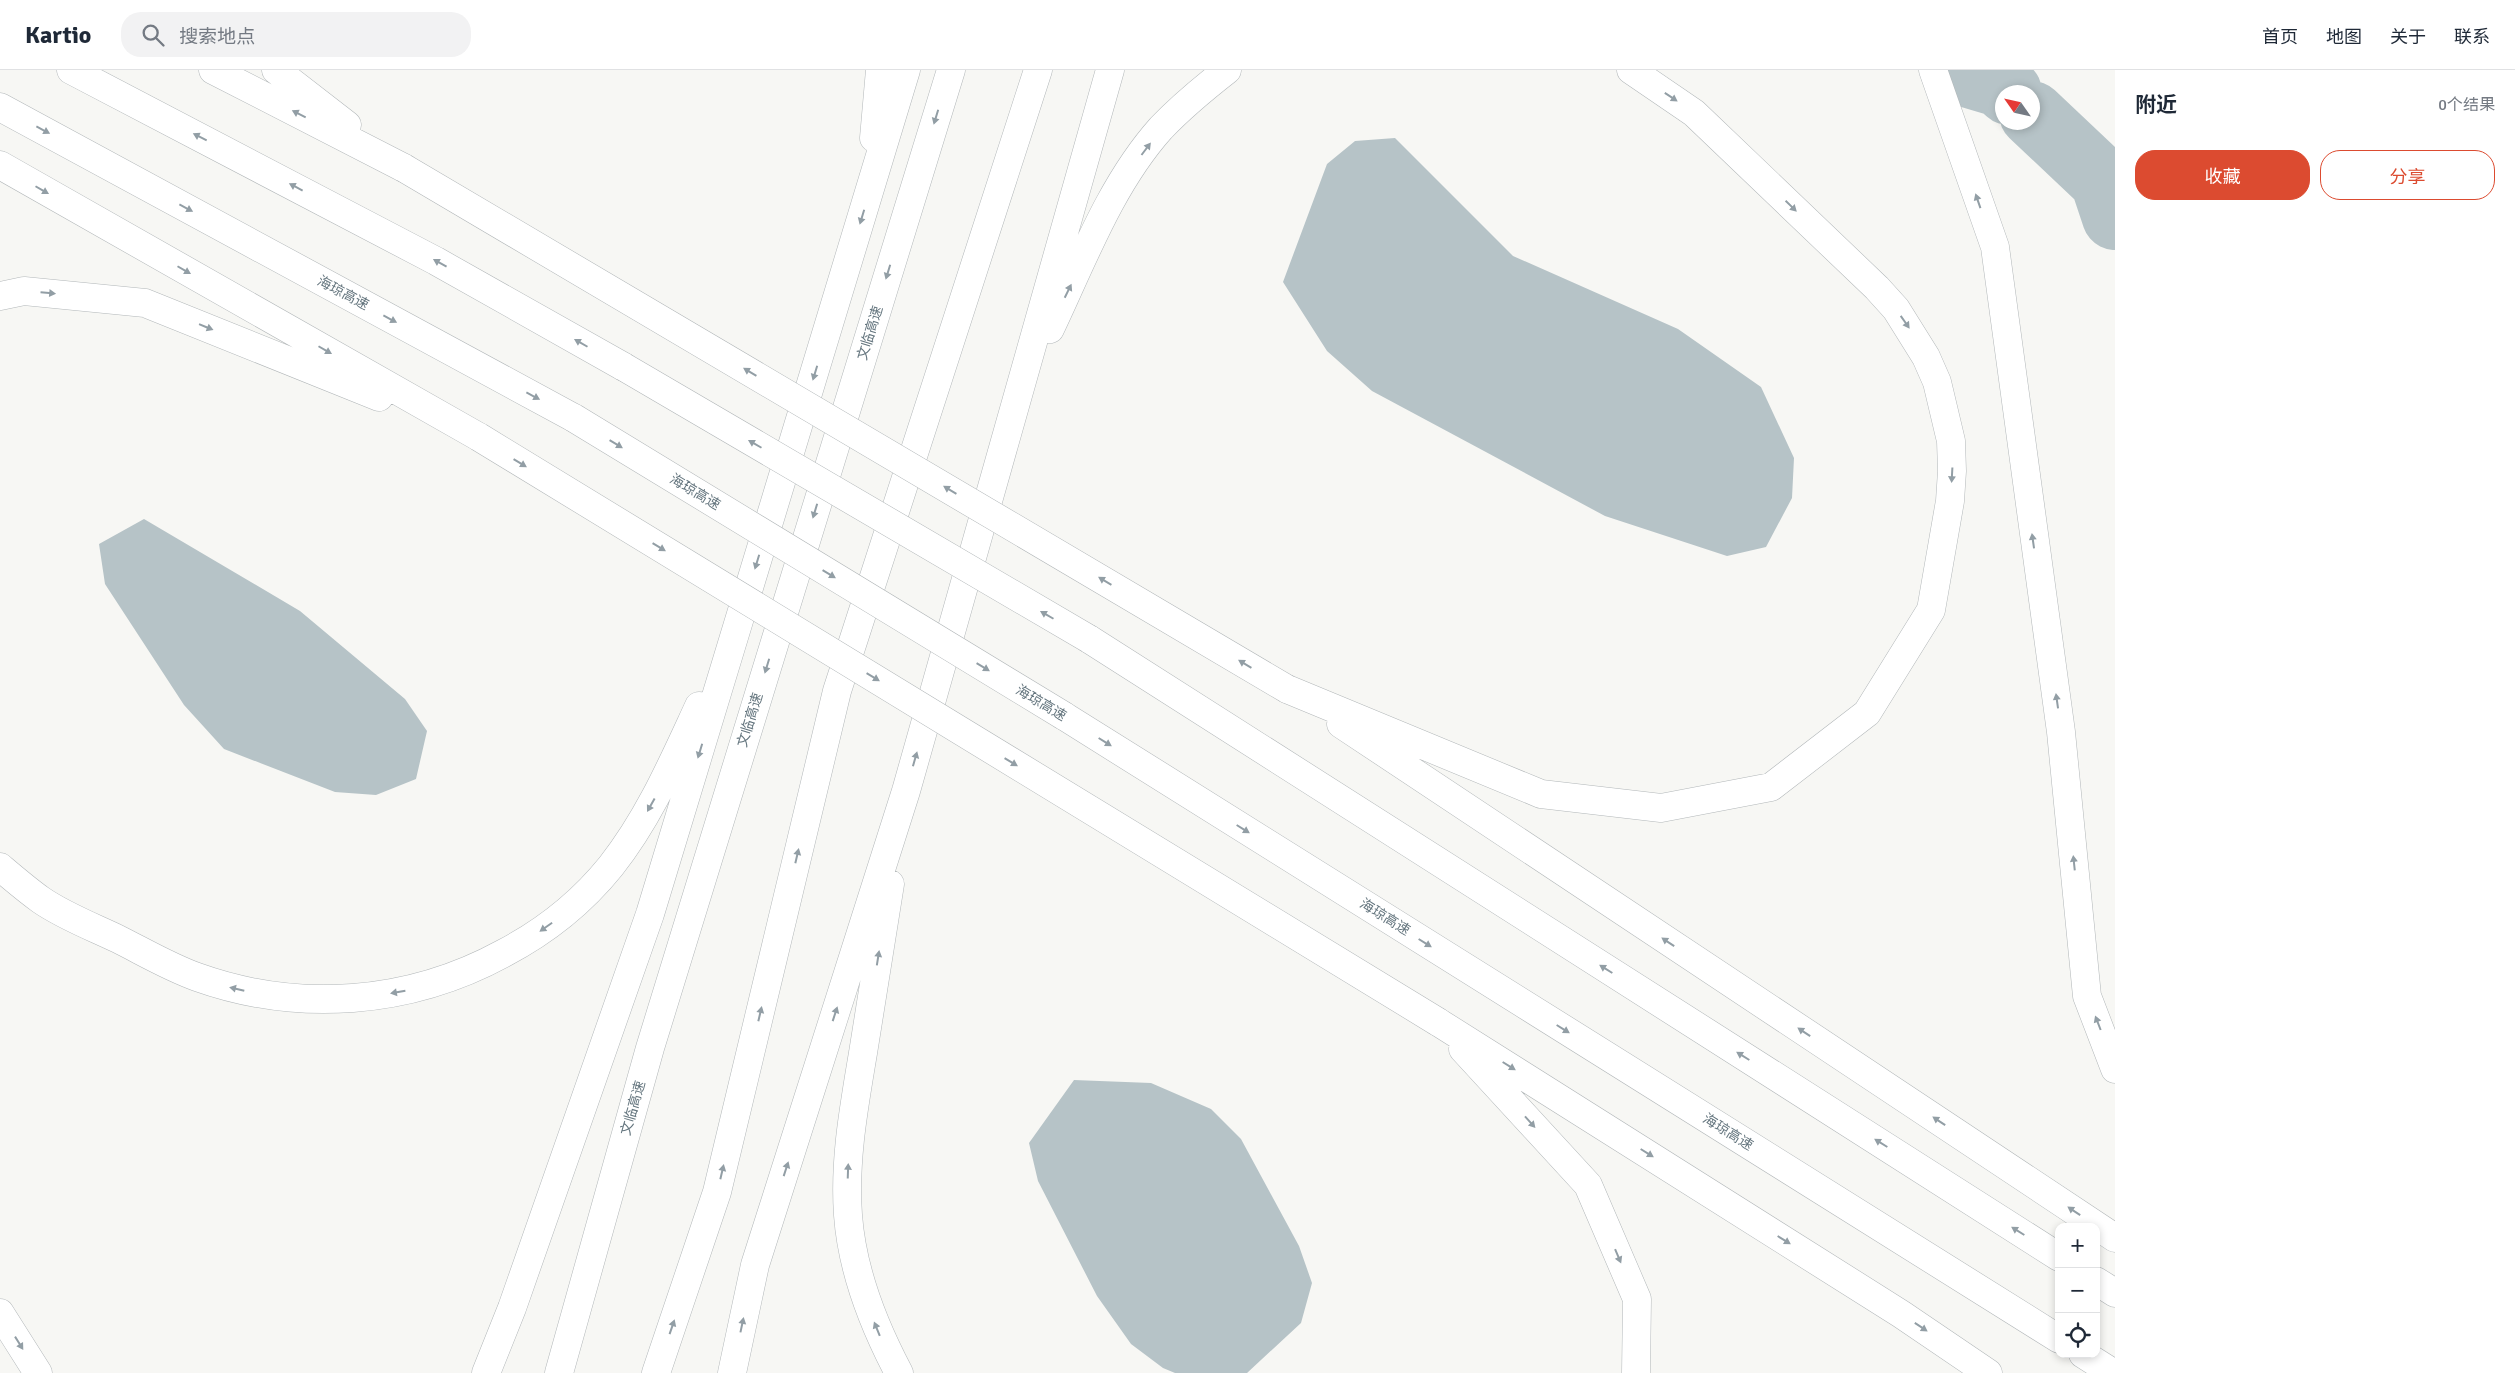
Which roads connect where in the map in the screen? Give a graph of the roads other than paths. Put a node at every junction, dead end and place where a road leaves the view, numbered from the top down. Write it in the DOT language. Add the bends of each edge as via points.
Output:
graph roads {
  1 [pos="71,70"];
  2 [pos="212,70"];
  3 [pos="276,70"];
  4 [pos="880,70"];
  5 [pos="906,70"];
  6 [pos="951,70"];
  7 [pos="1038,70"];
  8 [pos="1110,70"];
  9 [pos="1227,70"];
  10 [pos="1631,70"];
  11 [pos="1932,70"];
  12 [pos="0,107"];
  13 [pos="0,166"];
  14 [pos="404,168"];
  15 [pos="870,190"];
  16 [pos="0,296"];
  17 [pos="1017,398"];
  18 [pos="479,437"];
  19 [pos="740,619"];
  20 [pos="1288,689"];
  21 [pos="906,792"];
  22 [pos="0,867"];
  23 [pos="1438,1022"];
  24 [pos="2115,1068"];
  25 [pos="2115,1238"];
  26 [pos="2055,1254"];
  27 [pos="2100,1284"];
  28 [pos="2115,1293"];
  29 [pos="0,1313"];
  30 [pos="2055,1336"];
  31 [pos="2089,1358"];
  32 [pos="38,1373"];
  33 [pos="486,1373"];
  34 [pos="559,1373"];
  35 [pos="656,1373"];
  36 [pos="732,1373"];
  37 [pos="899,1373"];
  38 [pos="1636,1373"];
  39 [pos="1988,1373"];
  40 [pos="2113,1373"];
  26 -- 1 [label="highway, one-way, bridge" via="1089,639 436,261"];
  14 -- 2 [label="highway, one-way"];
  3 -- 14 [label="highway"];
  4 -- 15 [label="highway"];
  5 -- 15 [label="highway"];
  6 -- 34 [label="highway, 文临高速, one-way" via="650,1048"];
  35 -- 7 [label="highway, one-way" via="717,1192 837,691"];
  8 -- 17 [label="highway"];
  17 -- 9 [label="highway, one-way" via="1110,203 1134,165 1160,129"];
  10 -- 20 [label="highway, one-way" via="1694,113 1876,288 1896,309 1926,357 1946,411 1952,471 1950,501 1931,610 1867,713 1771,787 1661,808 1541,794"];
  24 -- 11 [label="highway, one-way" via="2087,996 2061,732 1995,247"];
  12 -- 30 [label="highway, 海琼高速, one-way, bridge" via="574,418 1064,716"];
  13 -- 18 [label="highway, one-way"];
  20 -- 14 [label="highway, one-way, bridge"];
  15 -- 19 [label="highway, one-way"];
  16 -- 18 [label="highway, one-way" via="24,291 146,303"];
  21 -- 17 [label="highway, one-way"];
  18 -- 23 [label="highway, one-way, bridge"];
  19 -- 22 [label="highway, one-way" via="653,803 610,868 553,922 521,944 444,980 395,993 320,1000 235,989 195,977 42,901"];
  19 -- 33 [label="highway, one-way" via="650,914 512,1308"];
  25 -- 20 [label="highway, one-way"];
  36 -- 21 [label="highway, one-way" via="755,1265"];
  37 -- 21 [label="highway, one-way" via="866,1301 855,1259 848,1216 847,1172 851,1129"];
  23 -- 38 [label="highway, one-way" via="1588,1185 1637,1299"];
  23 -- 39 [label="highway, one-way" via="1901,1314"];
  27 -- 28 [label="highway"];
  29 -- 32 [label="highway, one-way"];
  31 -- 40 [label="highway"];
}
